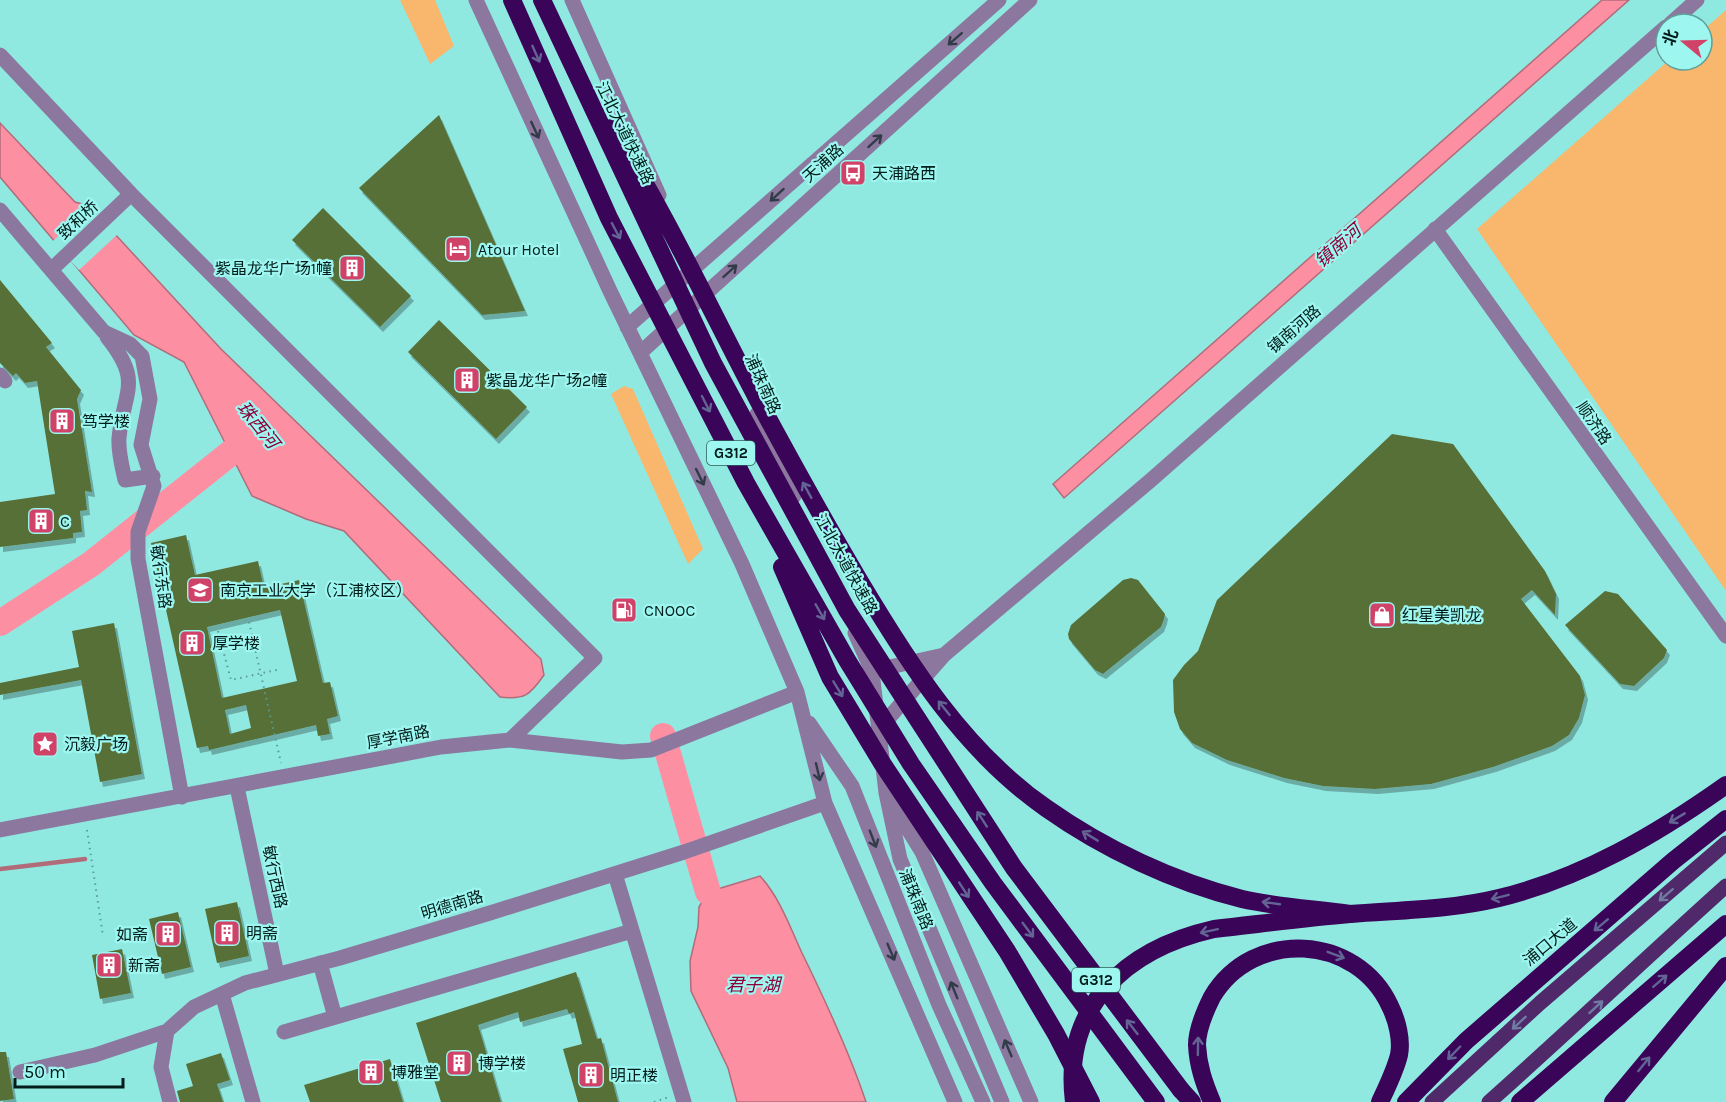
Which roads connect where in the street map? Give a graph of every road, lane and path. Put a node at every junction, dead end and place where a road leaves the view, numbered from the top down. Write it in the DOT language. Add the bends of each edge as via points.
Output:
graph roads {
  1 [pos="476,0"];
  2 [pos="512,0"];
  3 [pos="542,0"];
  4 [pos="572,0"];
  5 [pos="999,0"];
  6 [pos="1030,0"];
  7 [pos="1697,0"];
  8 [pos="1684,12"];
  9 [pos="1654,38"];
  10 [pos="0,55"];
  11 [pos="567,58"];
  12 [pos="131,194"];
  13 [pos="0,210"];
  14 [pos="1435,230"];
  15 [pos="52,269"];
  16 [pos="692,269"];
  17 [pos="704,295"];
  18 [pos="627,327"];
  19 [pos="104,332"];
  20 [pos="640,353"];
  21 [pos="153,476"];
  22 [pos="746,483"];
  23 [pos="249,622"];
  24 [pos="218,631"];
  25 [pos="1726,636"];
  26 [pos="944,655"];
  27 [pos="281,669"];
  28 [pos="872,671"];
  29 [pos="261,673"];
  30 [pos="797,692"];
  31 [pos="804,715"];
  32 [pos="879,729"];
  33 [pos="510,740"];
  34 [pos="284,777"];
  35 [pos="1726,785"];
  36 [pos="237,787"];
  37 [pos="886,793"];
  38 [pos="182,797"];
  39 [pos="825,803"];
  40 [pos="85,815"];
  41 [pos="1726,819"];
  42 [pos="0,830"];
  43 [pos="1726,843"];
  44 [pos="615,874"];
  45 [pos="1726,886"];
  46 [pos="1350,914"];
  47 [pos="1726,924"];
  48 [pos="632,931"];
  49 [pos="103,936"];
  50 [pos="320,963"];
  51 [pos="1726,966"];
  52 [pos="277,974"];
  53 [pos="222,994"];
  54 [pos="335,1017"];
  55 [pos="167,1031"];
  56 [pos="284,1032"];
  57 [pos="20,1072"];
  58 [pos="1616,1099"];
  59 [pos="170,1102"];
  60 [pos="253,1102"];
  61 [pos="684,1102"];
  62 [pos="955,1102"];
  63 [pos="982,1102"];
  64 [pos="1002,1102"];
  65 [pos="1031,1102"];
  66 [pos="1074,1102"];
  67 [pos="1092,1102"];
  68 [pos="1156,1102"];
  69 [pos="1192,1102"];
  70 [pos="1212,1102"];
  71 [pos="1380,1102"];
  72 [pos="1406,1102"];
  73 [pos="1432,1102"];
  74 [pos="1490,1102"];
  75 [pos="1520,1102"];
  1 -- 18 [label="street, 浦珠南路, one-way"];
  2 -- 22 [label="highway, G312, one-way, bridge" via="609,218"];
  3 -- 11 [label="highway, 江北大道快速路 / G312, bridge"];
  4 -- 16 [label="street, 浦珠南路"];
  5 -- 16 [label="street, one-way"];
  17 -- 6 [label="street, 天浦路, one-way"];
  7 -- 8 [label="street"];
  9 -- 14 [label="street, 镇南河路"];
  10 -- 12 [label="street"];
  46 -- 11 [label="highway, one-way, bridge" via="1244,899 1170,875 1096,840 1021,788 943,708 897,643 824,519 647,183"];
  69 -- 11 [label="highway, 江北大道快速路 / G312, one-way, bridge" via="1014,868 847,610 712,363"];
  12 -- 15 [label="street, 致和桥"];
  12 -- 33 [label="street" via="595,658"];
  13 -- 15 [label="street, 敏行东路"];
  14 -- 25 [label="street, 顺济路"];
  14 -- 26 [label="street, 镇南河路" via="1151,480"];
  15 -- 19 [label="street, 敏行东路"];
  16 -- 17 [label="street, 浦珠南路"];
  16 -- 18 [label="street"];
  17 -- 20 [label="street, 天浦路"];
  17 -- 28 [label="street, 浦珠南路"];
  18 -- 20 [label="street, 浦珠南路"];
  19 -- 21 [label="street, 敏行东路" via="130,344 142,356 150,399 141,445"];
  19 -- 21 [label="street" via="129,370 130,387 119,444 125,480"];
  20 -- 30 [label="street, 浦珠南路, one-way" via="742,564"];
  21 -- 38 [label="street, 敏行东路" via="153,497 138,532 138,549"];
  22 -- 67 [label="highway, one-way, bridge" via="830,677 1007,951"];
  22 -- 68 [label="highway, G312, one-way, bridge" via="911,764 993,884"];
  23 -- 29 [label="path"];
  24 -- 29 [label="path" via="231,680"];
  26 -- 28 [label="street"];
  26 -- 32 [label="street, 镇南河路"];
  27 -- 29 [label="path"];
  28 -- 32 [label="street, 浦珠南路"];
  29 -- 34 [label="path"];
  30 -- 31 [label="street, 浦珠南路"];
  30 -- 33 [label="street, 厚学南路" via="651,750 622,752"];
  31 -- 39 [label="street, 浦珠南路, one-way"];
  31 -- 63 [label="street, 浦珠南路, one-way" via="852,786"];
  32 -- 37 [label="street, 浦珠南路"];
  33 -- 34 [label="street, 厚学南路" via="441,747"];
  34 -- 36 [label="street, 厚学南路"];
  35 -- 46 [label="highway, one-way" via="1633,844 1571,875 1499,898 1428,910"];
  36 -- 38 [label="street, 厚学南路"];
  36 -- 52 [label="street, 敏行西路"];
  64 -- 37 [label="street, 浦珠南路, one-way" via="900,859"];
  65 -- 37 [label="street, 浦珠南路, one-way" via="922,852"];
  38 -- 40 [label="street, 厚学南路"];
  39 -- 44 [label="street, 明德南路"];
  39 -- 62 [label="street, 浦珠南路, one-way"];
  40 -- 42 [label="street, 厚学南路"];
  40 -- 49 [label="path"];
  41 -- 72 [label="highway, 浦口大道, one-way" via="1466,1041"];
  43 -- 73 [label="main road, one-way"];
  44 -- 48 [label="street"];
  44 -- 50 [label="street, 明德南路"];
  74 -- 45 [label="main road, one-way"];
  46 -- 66 [label="highway, one-way, bridge" via="1195,933 1135,960 1116,975 1084,1019 1071,1077"];
  75 -- 47 [label="highway, one-way"];
  48 -- 54 [label="street"];
  48 -- 61 [label="street"];
  50 -- 52 [label="street, 明德南路"];
  50 -- 54 [label="street"];
  58 -- 51 [label="highway, one-way"];
  52 -- 53 [label="street, 明德南路"];
  53 -- 55 [label="street, 明德南路" via="194,1007"];
  53 -- 60 [label="street"];
  54 -- 56 [label="street"];
  55 -- 57 [label="street" via="95,1055"];
  55 -- 59 [label="street" via="161,1067"];
  70 -- 71 [label="highway, one-way" via="1199,1070 1197,1042 1205,1010 1222,982 1247,961 1289,947 1334,953 1357,964 1376,981 1396,1020 1399,1054"];
}
